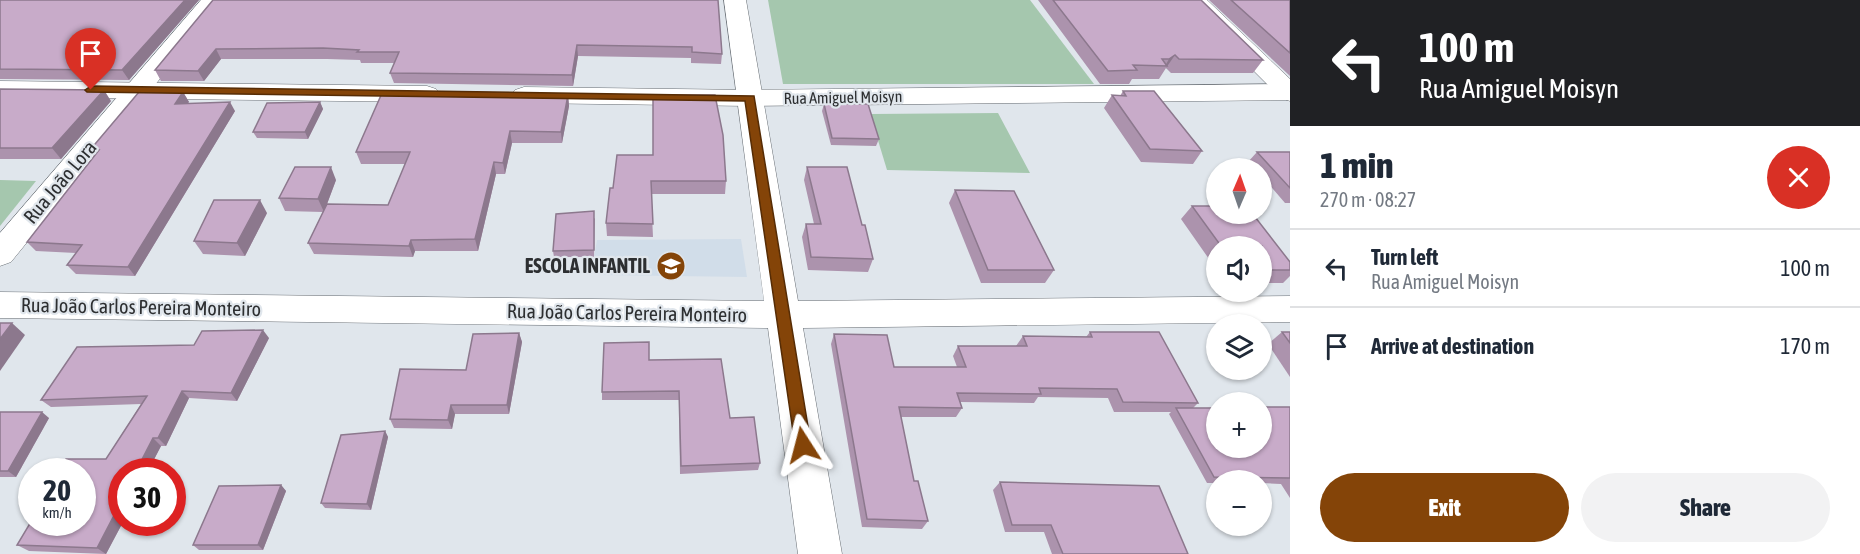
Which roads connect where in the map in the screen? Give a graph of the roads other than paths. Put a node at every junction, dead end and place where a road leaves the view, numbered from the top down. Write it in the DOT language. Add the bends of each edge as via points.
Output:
graph roads {
  1 [pos="213,0"];
  2 [pos="735,0"];
  3 [pos="1194,0"];
  4 [pos="0,88"];
  5 [pos="136,90"];
  6 [pos="1290,92"];
  7 [pos="455,94"];
  8 [pos="502,95"];
  9 [pos="750,98"];
  10 [pos="0,254"];
  11 [pos="0,305"];
  12 [pos="1290,309"];
  13 [pos="782,315"];
  14 [pos="820,554"];
  1 -- 5 [label="street, Rua João Lora"];
  2 -- 9 [label="street"];
  3 -- 6 [label="street"];
  4 -- 5 [label="street"];
  5 -- 7 [label="street"];
  5 -- 10 [label="street, Rua João Lora"];
  6 -- 9 [label="street, Rua Amiguel Moisyn"];
  8 -- 9 [label="street, Rua Amiguel Moisyn"];
  9 -- 13 [label="street"];
  11 -- 13 [label="street, Rua João Carlos Pereira Monteiro"];
  12 -- 13 [label="street, Rua João Carlos Pereira Monteiro"];
  13 -- 14 [label="street"];
}
